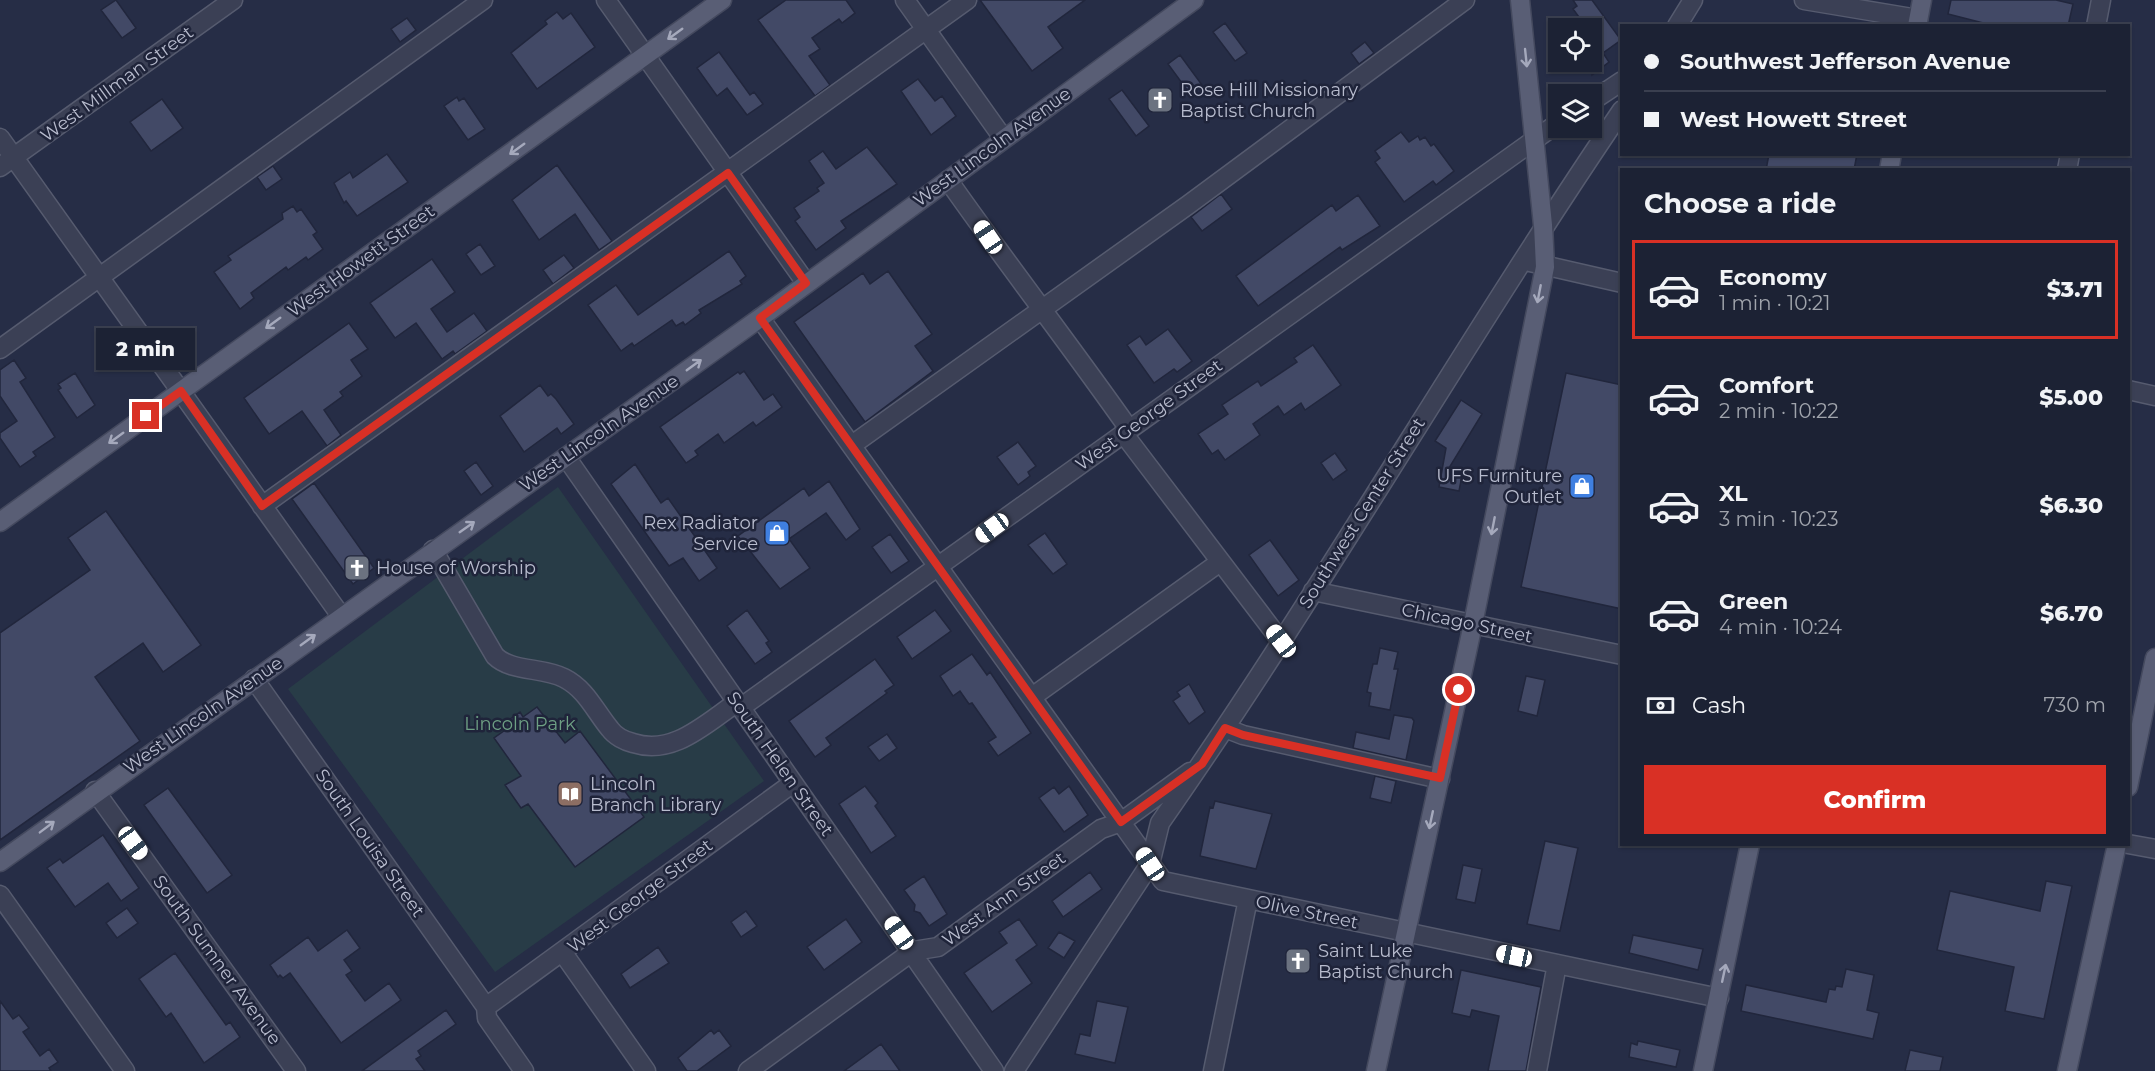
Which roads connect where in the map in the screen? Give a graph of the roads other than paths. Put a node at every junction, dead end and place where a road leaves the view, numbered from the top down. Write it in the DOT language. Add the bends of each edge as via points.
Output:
graph roads {
  1 [pos="233,0"];
  2 [pos="483,0"];
  3 [pos="606,0"];
  4 [pos="722,0"];
  5 [pos="905,0"];
  6 [pos="967,0"];
  7 [pos="1194,0"];
  8 [pos="1465,0"];
  9 [pos="1520,0"];
  10 [pos="1693,0"];
  11 [pos="1804,0"];
  12 [pos="1922,0"];
  13 [pos="2101,0"];
  14 [pos="1917,22"];
  15 [pos="1678,24"];
  16 [pos="2096,24"];
  17 [pos="927,31"];
  18 [pos="645,55"];
  19 [pos="1620,82"];
  20 [pos="1602,94"];
  21 [pos="1620,113"];
  22 [pos="1548,130"];
  23 [pos="0,138"];
  24 [pos="1003,138"];
  25 [pos="1534,140"];
  26 [pos="7,162"];
  27 [pos="728,173"];
  28 [pos="948,180"];
  29 [pos="1543,225"];
  30 [pos="1522,260"];
  31 [pos="1545,267"];
  32 [pos="99,278"];
  33 [pos="806,283"];
  34 [pos="1620,283"];
  35 [pos="1042,307"];
  36 [pos="760,318"];
  37 [pos="0,350"];
  38 [pos="2130,390"];
  39 [pos="181,391"];
  40 [pos="2155,396"];
  41 [pos="1126,431"];
  42 [pos="852,445"];
  43 [pos="566,457"];
  44 [pos="262,506"];
  45 [pos="0,522"];
  46 [pos="433,550"];
  47 [pos="1220,561"];
  48 [pos="939,566"];
  49 [pos="1313,591"];
  50 [pos="341,616"];
  51 [pos="1473,624"];
  52 [pos="1281,641"];
  53 [pos="1620,655"];
  54 [pos="2155,658"];
  55 [pos="254,679"];
  56 [pos="1032,697"];
  57 [pos="738,705"];
  58 [pos="1225,728"];
  59 [pos="1202,764"];
  60 [pos="2130,777"];
  61 [pos="1440,778"];
  62 [pos="793,783"];
  63 [pos="95,791"];
  64 [pos="1121,822"];
  65 [pos="2130,844"];
  66 [pos="1750,846"];
  67 [pos="2117,846"];
  68 [pos="2155,849"];
  69 [pos="0,862"];
  70 [pos="1150,864"];
  71 [pos="0,895"];
  72 [pos="1248,899"];
  73 [pos="1406,933"];
  74 [pos="913,951"];
  75 [pos="562,953"];
  76 [pos="1557,964"];
  77 [pos="1719,998"];
  78 [pos="486,1007"];
  79 [pos="125,1071"];
  80 [pos="296,1071"];
  81 [pos="524,1071"];
  82 [pos="645,1071"];
  83 [pos="748,1071"];
  84 [pos="994,1071"];
  85 [pos="1014,1071"];
  86 [pos="1213,1071"];
  87 [pos="1377,1071"];
  88 [pos="1537,1071"];
  89 [pos="1703,1071"];
  90 [pos="2067,1071"];
  1 -- 26 [label="street, West Millman Street"];
  2 -- 32 [label="street"];
  3 -- 18 [label="street"];
  4 -- 18 [label="main road, West Howett Street, one-way"];
  5 -- 17 [label="street"];
  6 -- 17 [label="street"];
  7 -- 24 [label="main road, West Lincoln Avenue"];
  8 -- 35 [label="street" via="1188,205"];
  9 -- 25 [label="main road, one-way"];
  10 -- 15 [label="street"];
  11 -- 14 [label="street"];
  12 -- 14 [label="main road"];
  13 -- 16 [label="street"];
  17 -- 24 [label="street"];
  17 -- 27 [label="street"];
  18 -- 27 [label="street"];
  18 -- 39 [label="main road, West Howett Street, one-way"];
  19 -- 20 [label="street"];
  21 -- 29 [label="street, Southwest Center Street"];
  22 -- 25 [label="street, West George Street"];
  23 -- 26 [label="street"];
  24 -- 28 [label="main road, West Lincoln Avenue"];
  25 -- 29 [label="main road"];
  25 -- 41 [label="street, West George Street"];
  26 -- 32 [label="street"];
  27 -- 33 [label="street"];
  27 -- 44 [label="street"];
  28 -- 33 [label="main road, West Lincoln Avenue"];
  28 -- 35 [label="street"];
  29 -- 30 [label="street, Southwest Center Street"];
  29 -- 31 [label="main road"];
  30 -- 31 [label="street"];
  30 -- 49 [label="street, Southwest Center Street"];
  31 -- 34 [label="street"];
  31 -- 51 [label="main road, one-way"];
  32 -- 37 [label="street"];
  32 -- 39 [label="street"];
  33 -- 36 [label="main road, West Lincoln Avenue"];
  35 -- 41 [label="street"];
  35 -- 42 [label="street"];
  36 -- 42 [label="street, Olive Street"];
  43 -- 36 [label="main road, West Lincoln Avenue, one-way"];
  38 -- 40 [label="street"];
  39 -- 44 [label="street"];
  39 -- 45 [label="main road, West Howett Street, one-way"];
  41 -- 47 [label="street"];
  41 -- 48 [label="street, West George Street"];
  42 -- 48 [label="street, Olive Street"];
  46 -- 43 [label="main road, West Lincoln Avenue, one-way"];
  43 -- 57 [label="street, South Helen Street"];
  44 -- 50 [label="street"];
  46 -- 50 [label="main road, West Lincoln Avenue"];
  46 -- 57 [label="street, West George Street" via="502,663 546,670 566,679 583,692 611,731 625,741 662,747 682,740"];
  47 -- 52 [label="street"];
  47 -- 56 [label="street"];
  48 -- 56 [label="street, Olive Street"];
  48 -- 57 [label="street, West George Street"];
  49 -- 51 [label="street, Chicago Street"];
  49 -- 52 [label="street, Southwest Center Street"];
  55 -- 50 [label="main road, West Lincoln Avenue, one-way"];
  51 -- 53 [label="street, Chicago Street"];
  51 -- 61 [label="main road"];
  52 -- 58 [label="street, Southwest Center Street"];
  54 -- 60 [label="main road"];
  55 -- 63 [label="main road, West Lincoln Avenue"];
  55 -- 78 [label="street, South Louisa Street"];
  56 -- 64 [label="street, Olive Street"];
  57 -- 62 [label="street, South Helen Street"];
  58 -- 59 [label="street, Southwest Center Street"];
  58 -- 61 [label="street"];
  59 -- 64 [label="street, West Ann Street"];
  59 -- 70 [label="street, Southwest Center Street" via="1160,823"];
  61 -- 73 [label="main road, one-way"];
  62 -- 74 [label="street, South Helen Street"];
  62 -- 75 [label="street, West George Street"];
  69 -- 63 [label="main road, West Lincoln Avenue, one-way"];
  63 -- 80 [label="street, South Sumner Avenue"];
  64 -- 70 [label="street, Olive Street"];
  64 -- 74 [label="street, West Ann Street" via="1101,829 938,947"];
  65 -- 68 [label="street"];
  77 -- 66 [label="main road, one-way"];
  67 -- 90 [label="main road"];
  70 -- 72 [label="street, Olive Street" via="1163,880"];
  70 -- 85 [label="street, Southwest Center Street"];
  71 -- 79 [label="street"];
  72 -- 73 [label="street, Olive Street"];
  72 -- 86 [label="street"];
  73 -- 76 [label="street, Olive Street"];
  73 -- 87 [label="main road"];
  74 -- 83 [label="street, West Ann Street"];
  74 -- 84 [label="street, South Helen Street"];
  75 -- 78 [label="street, West George Street"];
  75 -- 82 [label="street"];
  76 -- 77 [label="street, Olive Street"];
  76 -- 88 [label="street"];
  77 -- 89 [label="main road"];
  78 -- 81 [label="street, South Louisa Street" via="487,1018"];
}
